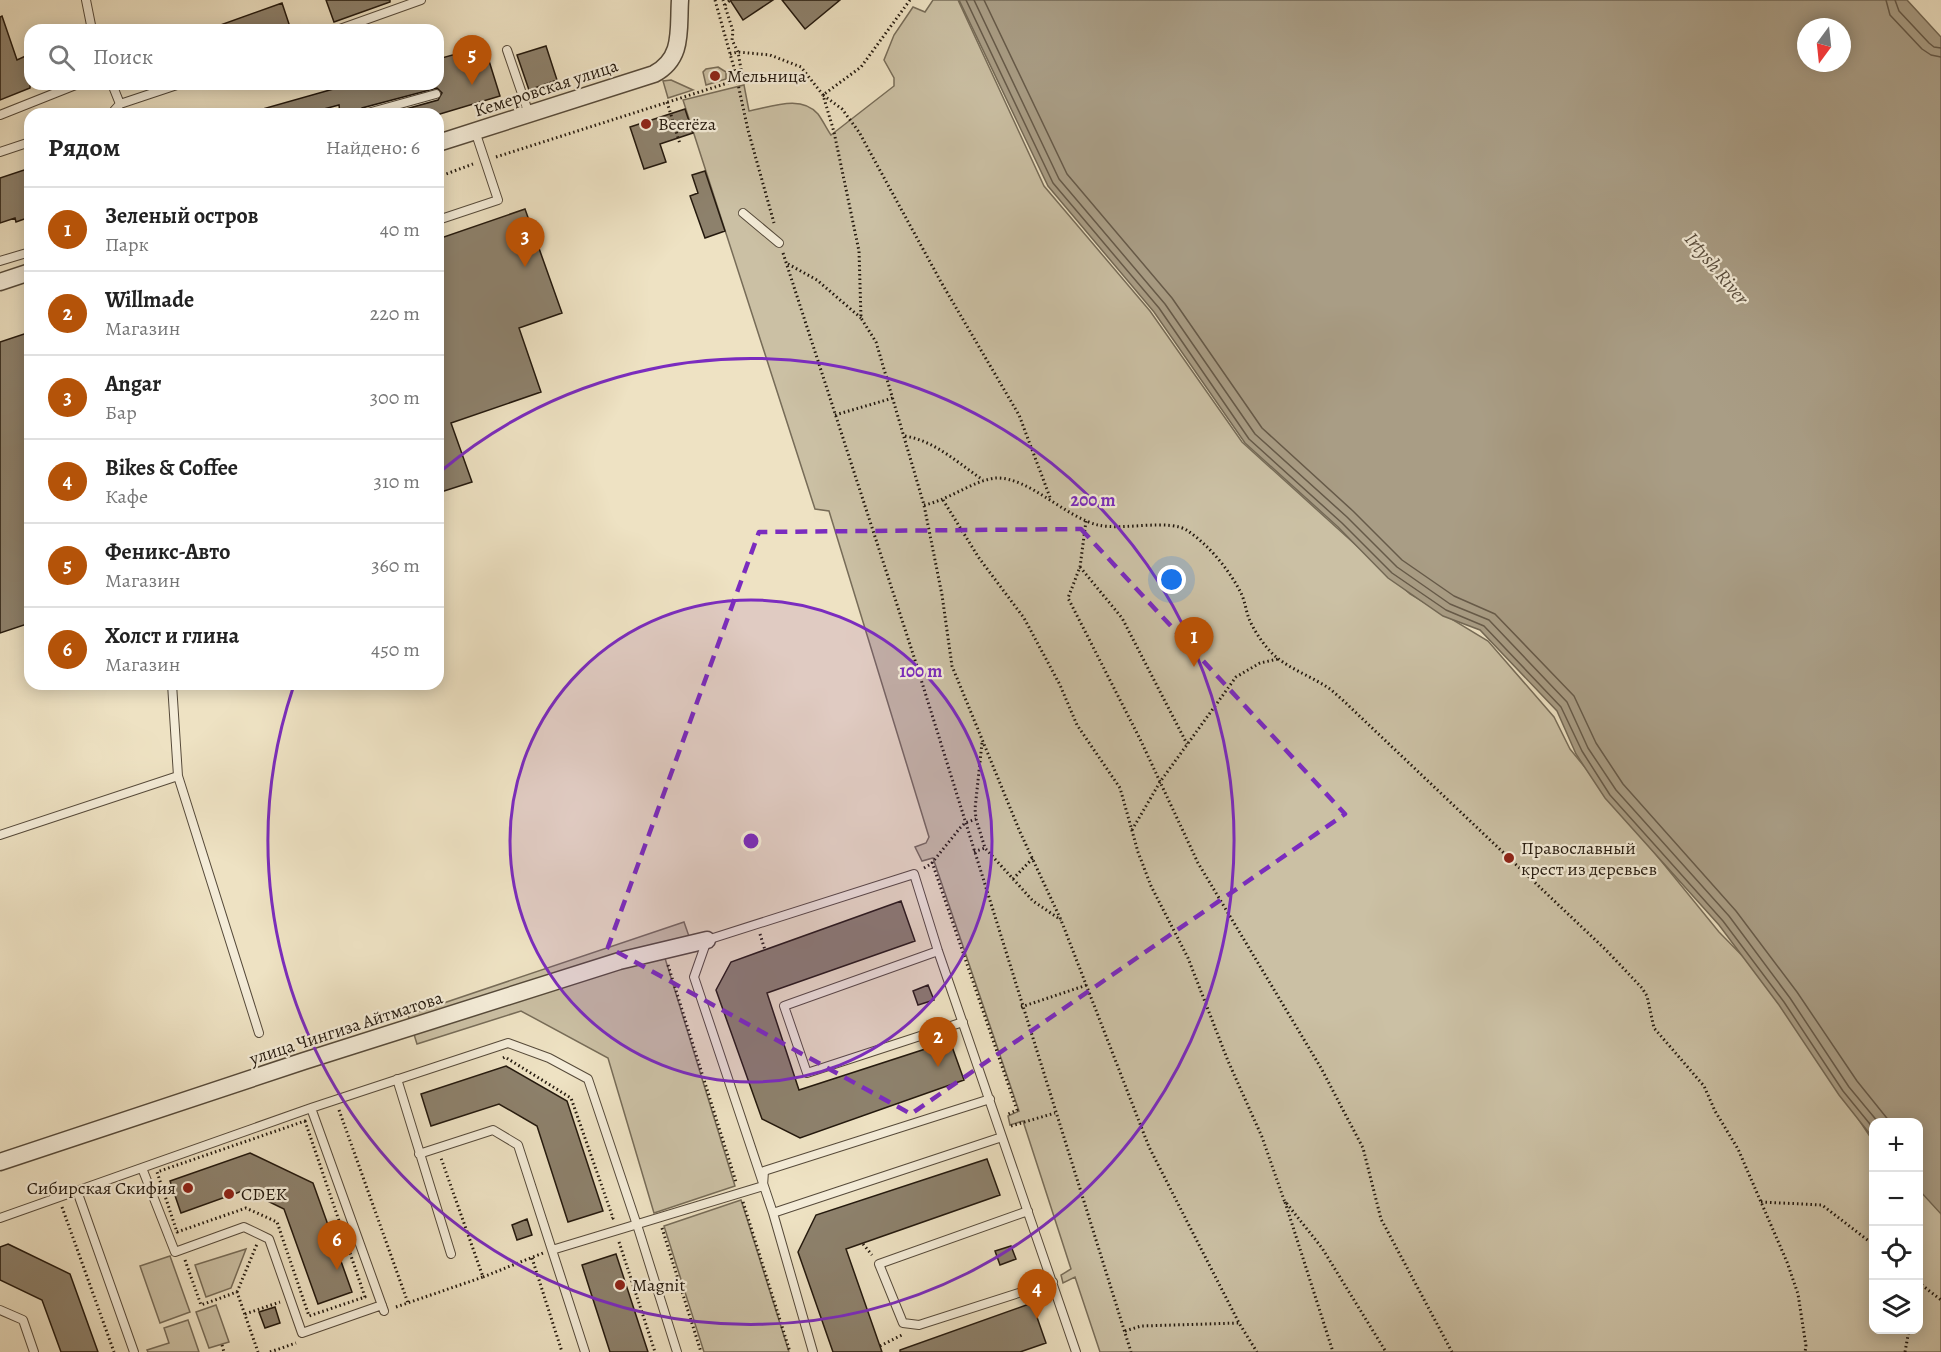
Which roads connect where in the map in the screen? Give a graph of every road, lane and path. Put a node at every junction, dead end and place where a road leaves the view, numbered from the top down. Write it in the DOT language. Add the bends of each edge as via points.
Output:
graph roads {
  1 [pos="86,0"];
  2 [pos="421,0"];
  3 [pos="680,0"];
  4 [pos="715,0"];
  5 [pos="730,0"];
  6 [pos="910,0"];
  7 [pos="724,2"];
  8 [pos="91,24"];
  9 [pos="354,24"];
  10 [pos="507,50"];
  11 [pos="738,52"];
  12 [pos="730,54"];
  13 [pos="737,80"];
  14 [pos="63,90"];
  15 [pos="114,90"];
  16 [pos="162,90"];
  17 [pos="436,94"];
  18 [pos="823,95"];
  19 [pos="667,102"];
  20 [pos="120,104"];
  21 [pos="116,108"];
  22 [pos="386,108"];
  23 [pos="529,114"];
  24 [pos="0,115"];
  25 [pos="475,131"];
  26 [pos="444,141"];
  27 [pos="24,144"];
  28 [pos="680,144"];
  29 [pos="0,152"];
  30 [pos="485,160"];
  31 [pos="444,175"];
  32 [pos="743,213"];
  33 [pos="444,218"];
  34 [pos="779,243"];
  35 [pos="24,254"];
  36 [pos="0,261"];
  37 [pos="786,263"];
  38 [pos="24,274"];
  39 [pos="0,282"];
  40 [pos="861,318"];
  41 [pos="893,399"];
  42 [pos="835,415"];
  43 [pos="904,435"];
  44 [pos="983,480"];
  45 [pos="943,500"];
  46 [pos="1052,501"];
  47 [pos="924,505"];
  48 [pos="1086,521"];
  49 [pos="1080,567"];
  50 [pos="1278,659"];
  51 [pos="172,690"];
  52 [pos="983,741"];
  53 [pos="1187,745"];
  54 [pos="178,776"];
  55 [pos="1160,782"];
  56 [pos="976,819"];
  57 [pos="965,823"];
  58 [pos="1132,830"];
  59 [pos="0,835"];
  60 [pos="985,848"];
  61 [pos="974,852"];
  62 [pos="1033,858"];
  63 [pos="1013,879"];
  64 [pos="1061,920"];
  65 [pos="757,926"];
  66 [pos="707,940"];
  67 [pos="765,950"];
  68 [pos="938,951"];
  69 [pos="665,956"];
  70 [pos="1087,985"];
  71 [pos="1022,1007"];
  72 [pos="963,1022"];
  73 [pos="259,1033"];
  74 [pos="505,1057"];
  75 [pos="397,1079"];
  76 [pos="990,1099"];
  77 [pos="311,1108"];
  78 [pos="339,1110"];
  79 [pos="1055,1113"];
  80 [pos="1006,1117"];
  81 [pos="1009,1125"];
  82 [pos="1002,1137"];
  83 [pos="437,1148"];
  84 [pos="419,1154"];
  85 [pos="0,1162"];
  86 [pos="142,1168"];
  87 [pos="763,1186"];
  88 [pos="76,1191"];
  89 [pos="740,1193"];
  90 [pos="1284,1200"];
  91 [pos="1761,1202"];
  92 [pos="62,1206"];
  93 [pos="1028,1211"];
  94 [pos="773,1213"];
  95 [pos="0,1218"];
  96 [pos="277,1222"];
  97 [pos="602,1222"];
  98 [pos="661,1224"];
  99 [pos="637,1225"];
  100 [pos="260,1235"];
  101 [pos="618,1240"];
  102 [pos="1869,1241"];
  103 [pos="182,1250"];
  104 [pos="552,1250"];
  105 [pos="451,1254"];
  106 [pos="532,1258"];
  107 [pos="483,1276"];
  108 [pos="1053,1282"];
  109 [pos="1923,1285"];
  110 [pos="237,1292"];
  111 [pos="427,1296"];
  112 [pos="290,1298"];
  113 [pos="1941,1300"];
  114 [pos="408,1303"];
  115 [pos="0,1310"];
  116 [pos="245,1314"];
  117 [pos="1239,1323"];
  118 [pos="1124,1332"];
  119 [pos="1908,1334"];
  120 [pos="222,1345"];
  121 [pos="34,1352"];
  122 [pos="114,1352"];
  123 [pos="134,1352"];
  124 [pos="224,1352"];
  125 [pos="258,1352"];
  126 [pos="562,1352"];
  127 [pos="585,1352"];
  128 [pos="654,1352"];
  129 [pos="677,1352"];
  130 [pos="701,1352"];
  131 [pos="790,1352"];
  132 [pos="813,1352"];
  133 [pos="1077,1352"];
  134 [pos="1131,1352"];
  135 [pos="1257,1352"];
  136 [pos="1333,1352"];
  137 [pos="1386,1352"];
  138 [pos="1452,1352"];
  139 [pos="1805,1352"];
  140 [pos="1905,1352"];
  1 -- 8 [label="lane"];
  2 -- 9 [label="lane"];
  3 -- 23 [label="street, Кемеровская улица" via="676,54 666,68"];
  4 -- 12 [label="path"];
  5 -- 7 [label="path"];
  6 -- 18 [label="path" via="861,67"];
  7 -- 11 [label="path"];
  10 -- 23 [label="lane"];
  11 -- 12 [label="path"];
  11 -- 13 [label="path" via="742,75"];
  11 -- 18 [label="path" via="770,55 801,66"];
  12 -- 13 [label="path"];
  13 -- 19 [label="path"];
  13 -- 34 [label="path"];
  14 -- 24 [label="lane"];
  15 -- 20 [label="lane"];
  16 -- 20 [label="lane"];
  17 -- 22 [label="lane"];
  18 -- 40 [label="path" via="859,251"];
  18 -- 46 [label="path" via="842,109 859,132 1019,416"];
  19 -- 28 [label="path"];
  19 -- 30 [label="path"];
  20 -- 21 [label="lane"];
  23 -- 25 [label="street, Кемеровская улица"];
  25 -- 26 [label="street, Кемеровская улица"];
  25 -- 30 [label="lane"];
  27 -- 29 [label="lane"];
  30 -- 31 [label="path"];
  30 -- 33 [label="lane" via="498,200"];
  32 -- 34 [label="lane"];
  34 -- 37 [label="path"];
  35 -- 36 [label="lane"];
  37 -- 40 [label="path" via="817,280"];
  37 -- 42 [label="path"];
  38 -- 39 [label="street"];
  40 -- 41 [label="path" via="876,342"];
  41 -- 42 [label="path"];
  41 -- 43 [label="path"];
  42 -- 57 [label="path"];
  43 -- 44 [label="path" via="939,448"];
  43 -- 47 [label="path"];
  44 -- 45 [label="path"];
  44 -- 46 [label="path" via="1018,482"];
  45 -- 47 [label="path"];
  45 -- 58 [label="path" via="979,558 1024,618 1077,725 1120,788"];
  46 -- 48 [label="path"];
  47 -- 52 [label="path" via="952,666"];
  48 -- 49 [label="path"];
  48 -- 50 [label="path" via="1110,528 1164,525 1187,530 1230,575 1255,631"];
  49 -- 53 [label="path" via="1122,618"];
  49 -- 55 [label="path" via="1068,598"];
  50 -- 53 [label="path" via="1260,663 1236,677"];
  50 -- 91 [label="path" via="1329,689 1350,707 1642,988 1654,1028 1704,1086"];
  51 -- 54 [label="lane"];
  52 -- 56 [label="path"];
  52 -- 62 [label="path"];
  53 -- 55 [label="path"];
  54 -- 59 [label="lane"];
  54 -- 73 [label="lane"];
  55 -- 58 [label="path"];
  55 -- 138 [label="path" via="1198,863 1321,1068 1363,1148 1381,1219"];
  56 -- 57 [label="path"];
  56 -- 60 [label="path"];
  57 -- 61 [label="path"];
  57 -- 80 [label="path" via="933,861 1017,1110"];
  58 -- 90 [label="path" via="1151,886 1188,958"];
  60 -- 61 [label="path"];
  60 -- 63 [label="path"];
  61 -- 71 [label="path"];
  62 -- 63 [label="path"];
  62 -- 64 [label="path"];
  63 -- 64 [label="path" via="1033,901"];
  64 -- 70 [label="path"];
  65 -- 66 [label="lane"];
  65 -- 67 [label="path"];
  65 -- 68 [label="lane" via="914,874"];
  66 -- 85 [label="street, улица Чингиза Айтматова" via="619,961"];
  66 -- 87 [label="lane" via="693,977"];
  68 -- 72 [label="lane"];
  68 -- 72 [label="lane" via="784,1006 807,1073"];
  69 -- 89 [label="path"];
  70 -- 71 [label="path"];
  70 -- 117 [label="path" via="1149,1147"];
  71 -- 79 [label="path"];
  72 -- 76 [label="lane"];
  74 -- 97 [label="path" via="572,1098 613,1218"];
  75 -- 77 [label="lane"];
  75 -- 84 [label="lane"];
  75 -- 99 [label="lane" via="508,1043 549,1058 588,1079"];
  76 -- 82 [label="lane"];
  76 -- 87 [label="lane" via="764,1171"];
  77 -- 86 [label="lane"];
  77 -- 112 [label="lane" via="383,1308 302,1333"];
  78 -- 114 [label="path"];
  79 -- 81 [label="path"];
  79 -- 118 [label="path"];
  82 -- 93 [label="lane"];
  82 -- 94 [label="lane"];
  83 -- 84 [label="lane"];
  83 -- 104 [label="lane" via="493,1130 518,1144"];
  83 -- 107 [label="path"];
  84 -- 105 [label="lane"];
  86 -- 88 [label="lane"];
  86 -- 103 [label="lane" via="175,1252"];
  87 -- 89 [label="lane"];
  87 -- 94 [label="lane"];
  88 -- 95 [label="lane"];
  88 -- 123 [label="lane"];
  89 -- 99 [label="lane"];
  89 -- 131 [label="path"];
  90 -- 136 [label="path"];
  90 -- 137 [label="path" via="1322,1248"];
  91 -- 102 [label="path" via="1821,1205"];
  91 -- 139 [label="path" via="1798,1294"];
  92 -- 122 [label="path"];
  93 -- 108 [label="lane"];
  93 -- 108 [label="lane" via="879,1264 903,1323 919,1325"];
  94 -- 132 [label="lane"];
  96 -- 96 [label="path" via="246,1208 177,1232 157,1172 305,1121 365,1297 309,1316"];
  98 -- 130 [label="path"];
  99 -- 104 [label="lane"];
  99 -- 129 [label="lane"];
  100 -- 103 [label="lane" via="244,1227"];
  100 -- 110 [label="path"];
  100 -- 112 [label="lane" via="269,1239"];
  101 -- 128 [label="path"];
  103 -- 110 [label="path" via="201,1305"];
  104 -- 106 [label="path"];
  104 -- 127 [label="lane"];
  106 -- 107 [label="path"];
  106 -- 126 [label="path"];
  107 -- 111 [label="path"];
  108 -- 133 [label="lane"];
  109 -- 113 [label="path"];
  110 -- 116 [label="path"];
  112 -- 116 [label="path"];
  115 -- 121 [label="lane" via="23,1320"];
  116 -- 125 [label="path"];
  117 -- 118 [label="path" via="1141,1326"];
  117 -- 135 [label="path"];
  118 -- 134 [label="path"];
  119 -- 140 [label="path"];
  120 -- 124 [label="path"];
}
